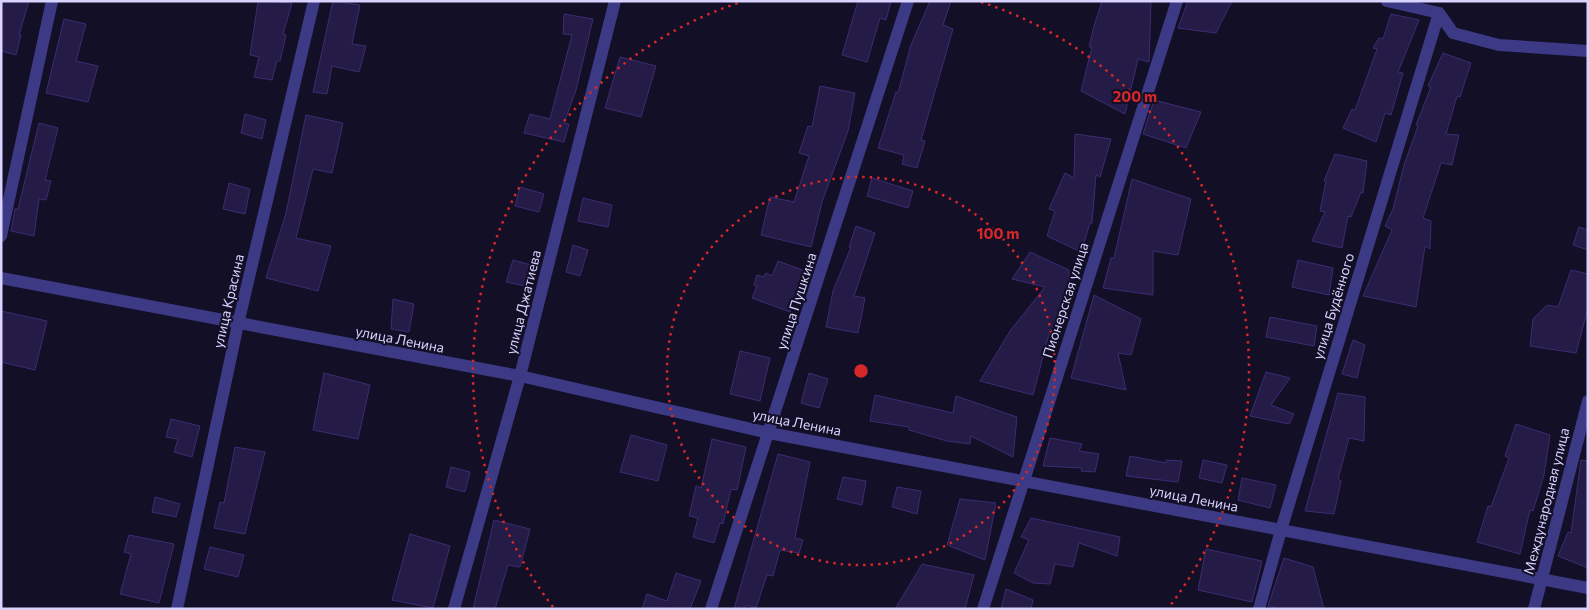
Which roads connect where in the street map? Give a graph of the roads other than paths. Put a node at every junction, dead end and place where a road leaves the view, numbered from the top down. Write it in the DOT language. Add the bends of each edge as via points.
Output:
graph roads {
  1 [pos="52,1"];
  2 [pos="314,1"];
  3 [pos="615,1"];
  4 [pos="908,1"];
  5 [pos="1177,1"];
  6 [pos="1388,1"];
  7 [pos="1438,13"];
  8 [pos="1588,51"];
  9 [pos="1,236"];
  10 [pos="1,278"];
  11 [pos="238,324"];
  12 [pos="520,376"];
  13 [pos="1588,401"];
  14 [pos="769,433"];
  15 [pos="1022,481"];
  16 [pos="1281,530"];
  17 [pos="1542,578"];
  18 [pos="1588,588"];
  19 [pos="176,609"];
  20 [pos="454,609"];
  21 [pos="711,609"];
  22 [pos="983,609"];
  23 [pos="1259,609"];
  24 [pos="1534,609"];
  1 -- 9 [label="street"];
  2 -- 11 [label="street, улица Красина"];
  3 -- 12 [label="street, улица Джатиева"];
  4 -- 14 [label="street, улица Пушкина"];
  5 -- 15 [label="street, Пионерская улица"];
  6 -- 7 [label="street"];
  7 -- 8 [label="street" via="1453,33 1498,45"];
  7 -- 16 [label="street, улица Будённого"];
  10 -- 11 [label="street, улица Ленина"];
  11 -- 12 [label="street, улица Ленина"];
  11 -- 19 [label="street, улица Красина"];
  12 -- 14 [label="street, улица Ленина"];
  12 -- 20 [label="street, улица Джатиева"];
  13 -- 17 [label="street, Международная улица"];
  14 -- 15 [label="street, улица Ленина"];
  14 -- 21 [label="street, улица Пушкина"];
  15 -- 16 [label="street, улица Ленина"];
  15 -- 22 [label="street, Пионерская улица"];
  16 -- 17 [label="street, улица Ленина"];
  16 -- 23 [label="street, улица Будённого"];
  17 -- 18 [label="street, улица Ленина"];
  17 -- 24 [label="street, Международная улица"];
}
